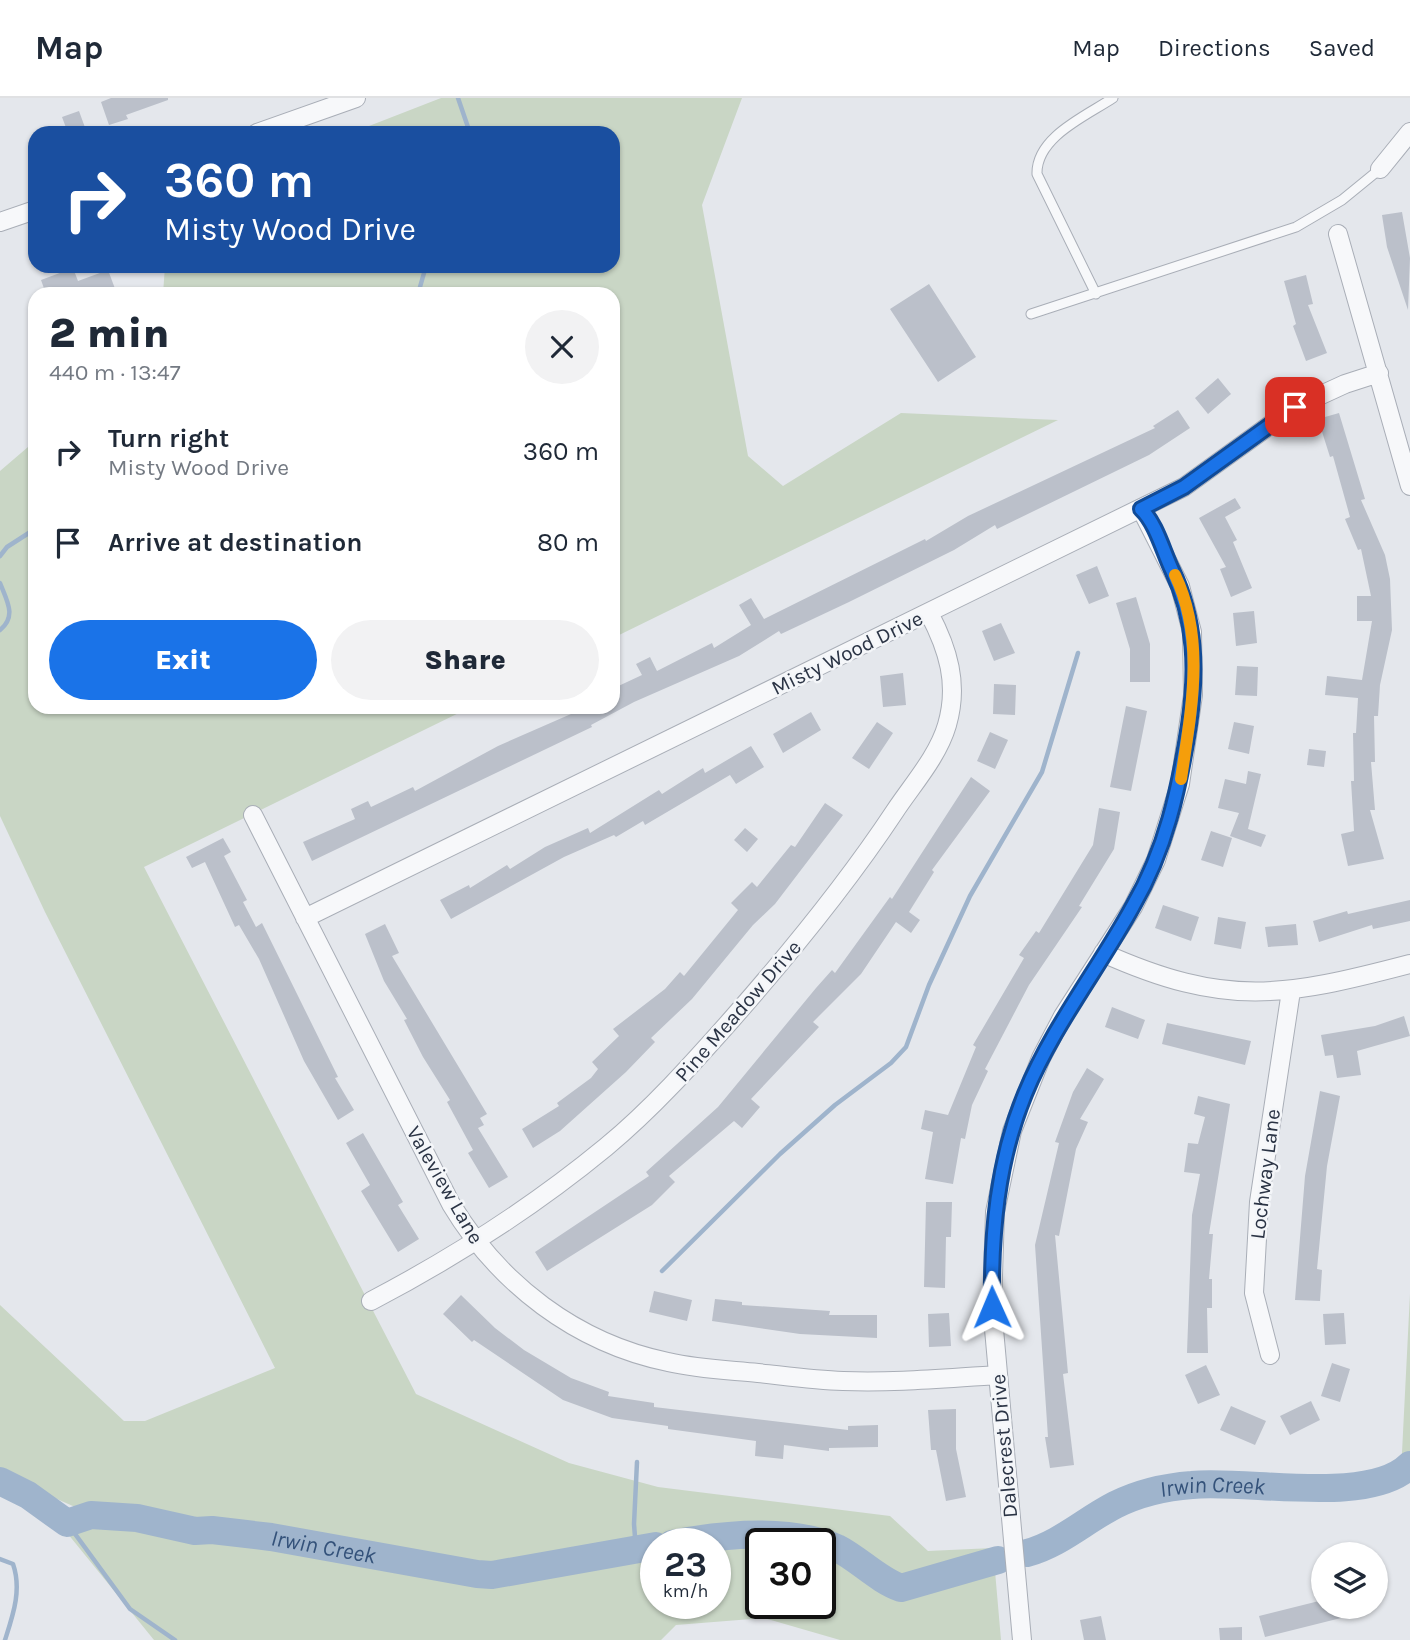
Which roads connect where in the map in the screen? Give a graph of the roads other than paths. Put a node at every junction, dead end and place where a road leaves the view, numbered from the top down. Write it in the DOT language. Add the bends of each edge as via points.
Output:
graph roads {
  1 [pos="356,98"];
  2 [pos="1113,98"];
  3 [pos="277,126"];
  4 [pos="1410,132"];
  5 [pos="1380,169"];
  6 [pos="28,212"];
  7 [pos="0,222"];
  8 [pos="1338,234"];
  9 [pos="1096,293"];
  10 [pos="1031,314"];
  11 [pos="1379,373"];
  12 [pos="1410,486"];
  13 [pos="1141,509"];
  14 [pos="929,613"];
  15 [pos="253,815"];
  16 [pos="305,918"];
  17 [pos="1103,953"];
  18 [pos="1410,964"];
  19 [pos="1291,991"];
  20 [pos="476,1243"];
  21 [pos="371,1301"];
  22 [pos="1270,1355"];
  23 [pos="998,1375"];
  24 [pos="1022,1640"];
  1 -- 3 [label="street"];
  2 -- 9 [label="lane" via="1055,137 1037,162 1037,174"];
  4 -- 5 [label="street"];
  5 -- 9 [label="lane" via="1342,201 1296,227"];
  6 -- 7 [label="street"];
  8 -- 11 [label="street"];
  9 -- 10 [label="lane"];
  11 -- 12 [label="street"];
  11 -- 13 [label="street, Misty Wood Drive" via="1295,407 1184,487"];
  13 -- 14 [label="street, Misty Wood Drive"];
  13 -- 17 [label="street, Dalecrest Drive" via="1188,611 1195,666 1193,695 1169,827 1133,906"];
  14 -- 16 [label="street, Misty Wood Drive"];
  14 -- 20 [label="street, Pine Meadow Drive" via="948,653 952,675 948,723 932,756 860,863 796,947 673,1085 606,1147"];
  15 -- 16 [label="street, Valeview Lane"];
  16 -- 20 [label="street, Valeview Lane" via="451,1204"];
  17 -- 19 [label="street" via="1189,985 1237,992"];
  17 -- 23 [label="street, Dalecrest Drive" via="1041,1058 1003,1168 991,1257"];
  18 -- 19 [label="street"];
  19 -- 22 [label="street, Lochway Lane" via="1264,1162 1254,1280"];
  20 -- 21 [label="street, Pine Meadow Drive"];
  20 -- 23 [label="street, Valeview Lane" via="514,1283 565,1322 650,1358 694,1367 842,1381"];
  23 -- 24 [label="street, Dalecrest Drive"];
}
